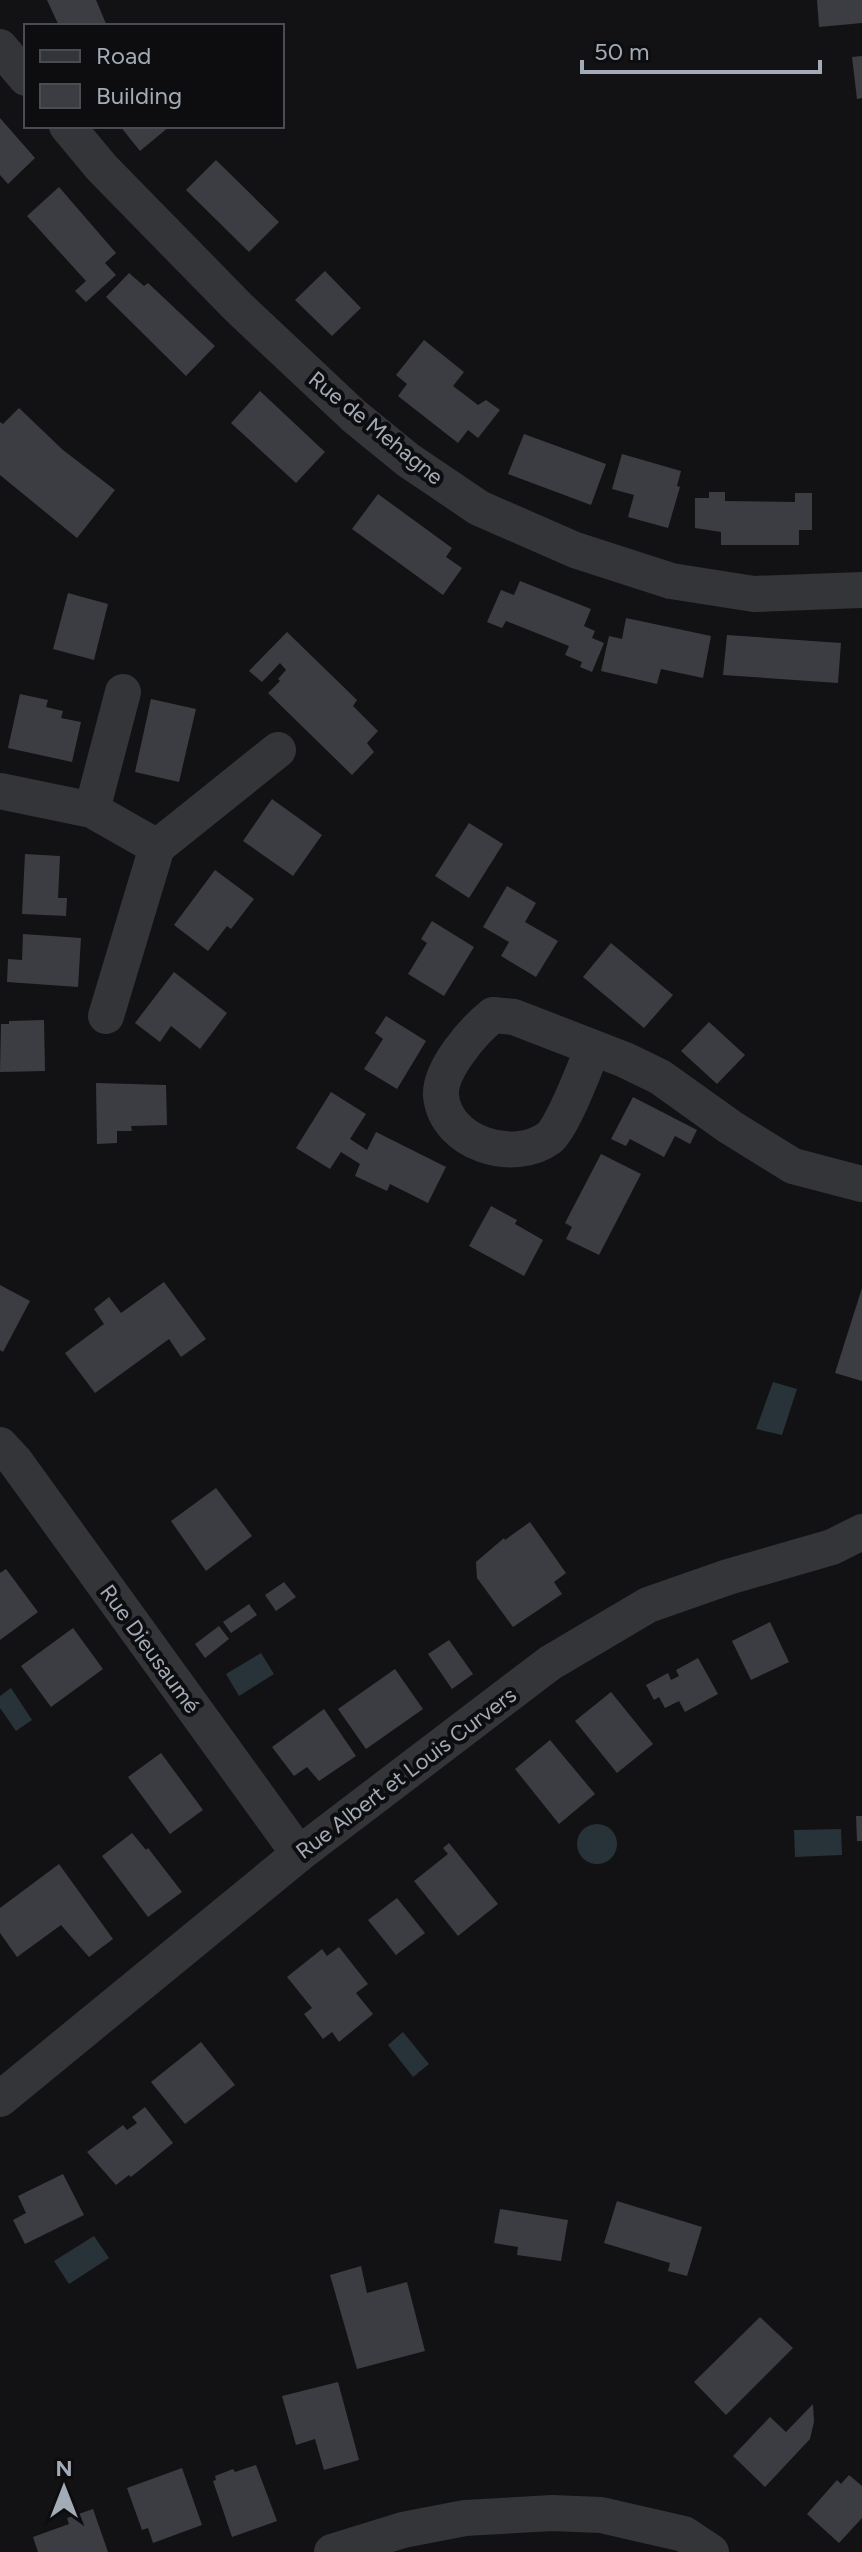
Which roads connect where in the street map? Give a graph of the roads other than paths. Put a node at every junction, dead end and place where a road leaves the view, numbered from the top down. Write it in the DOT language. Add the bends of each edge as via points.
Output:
graph roads {
  1 [pos="0,47"];
  2 [pos="24,76"];
  3 [pos="69,128"];
  4 [pos="862,590"];
  5 [pos="123,692"];
  6 [pos="278,750"];
  7 [pos="0,791"];
  8 [pos="92,810"];
  9 [pos="157,847"];
  10 [pos="106,1016"];
  11 [pos="592,1049"];
  12 [pos="862,1184"];
  13 [pos="0,1445"];
  14 [pos="862,1532"];
  15 [pos="299,1854"];
  16 [pos="0,2099"];
  17 [pos="332,2552"];
  18 [pos="711,2552"];
  1 -- 2 [label="street"];
  3 -- 4 [label="street, Rue de Mehagne" via="239,308 354,416 479,508 575,550 671,581 754,594"];
  5 -- 8 [label="street"];
  6 -- 9 [label="street"];
  7 -- 8 [label="street"];
  8 -- 9 [label="street"];
  9 -- 10 [label="street"];
  11 -- 12 [label="street" via="660,1077 793,1166"];
  13 -- 15 [label="street, Rue Dieusaumé"];
  14 -- 15 [label="street, Rue Albert et Louis Curvers" via="832,1547 648,1605 550,1663"];
  15 -- 16 [label="street, Rue Albert et Louis Curvers"];
  17 -- 18 [label="street" via="465,2518 552,2513 601,2515 684,2534"];
}
